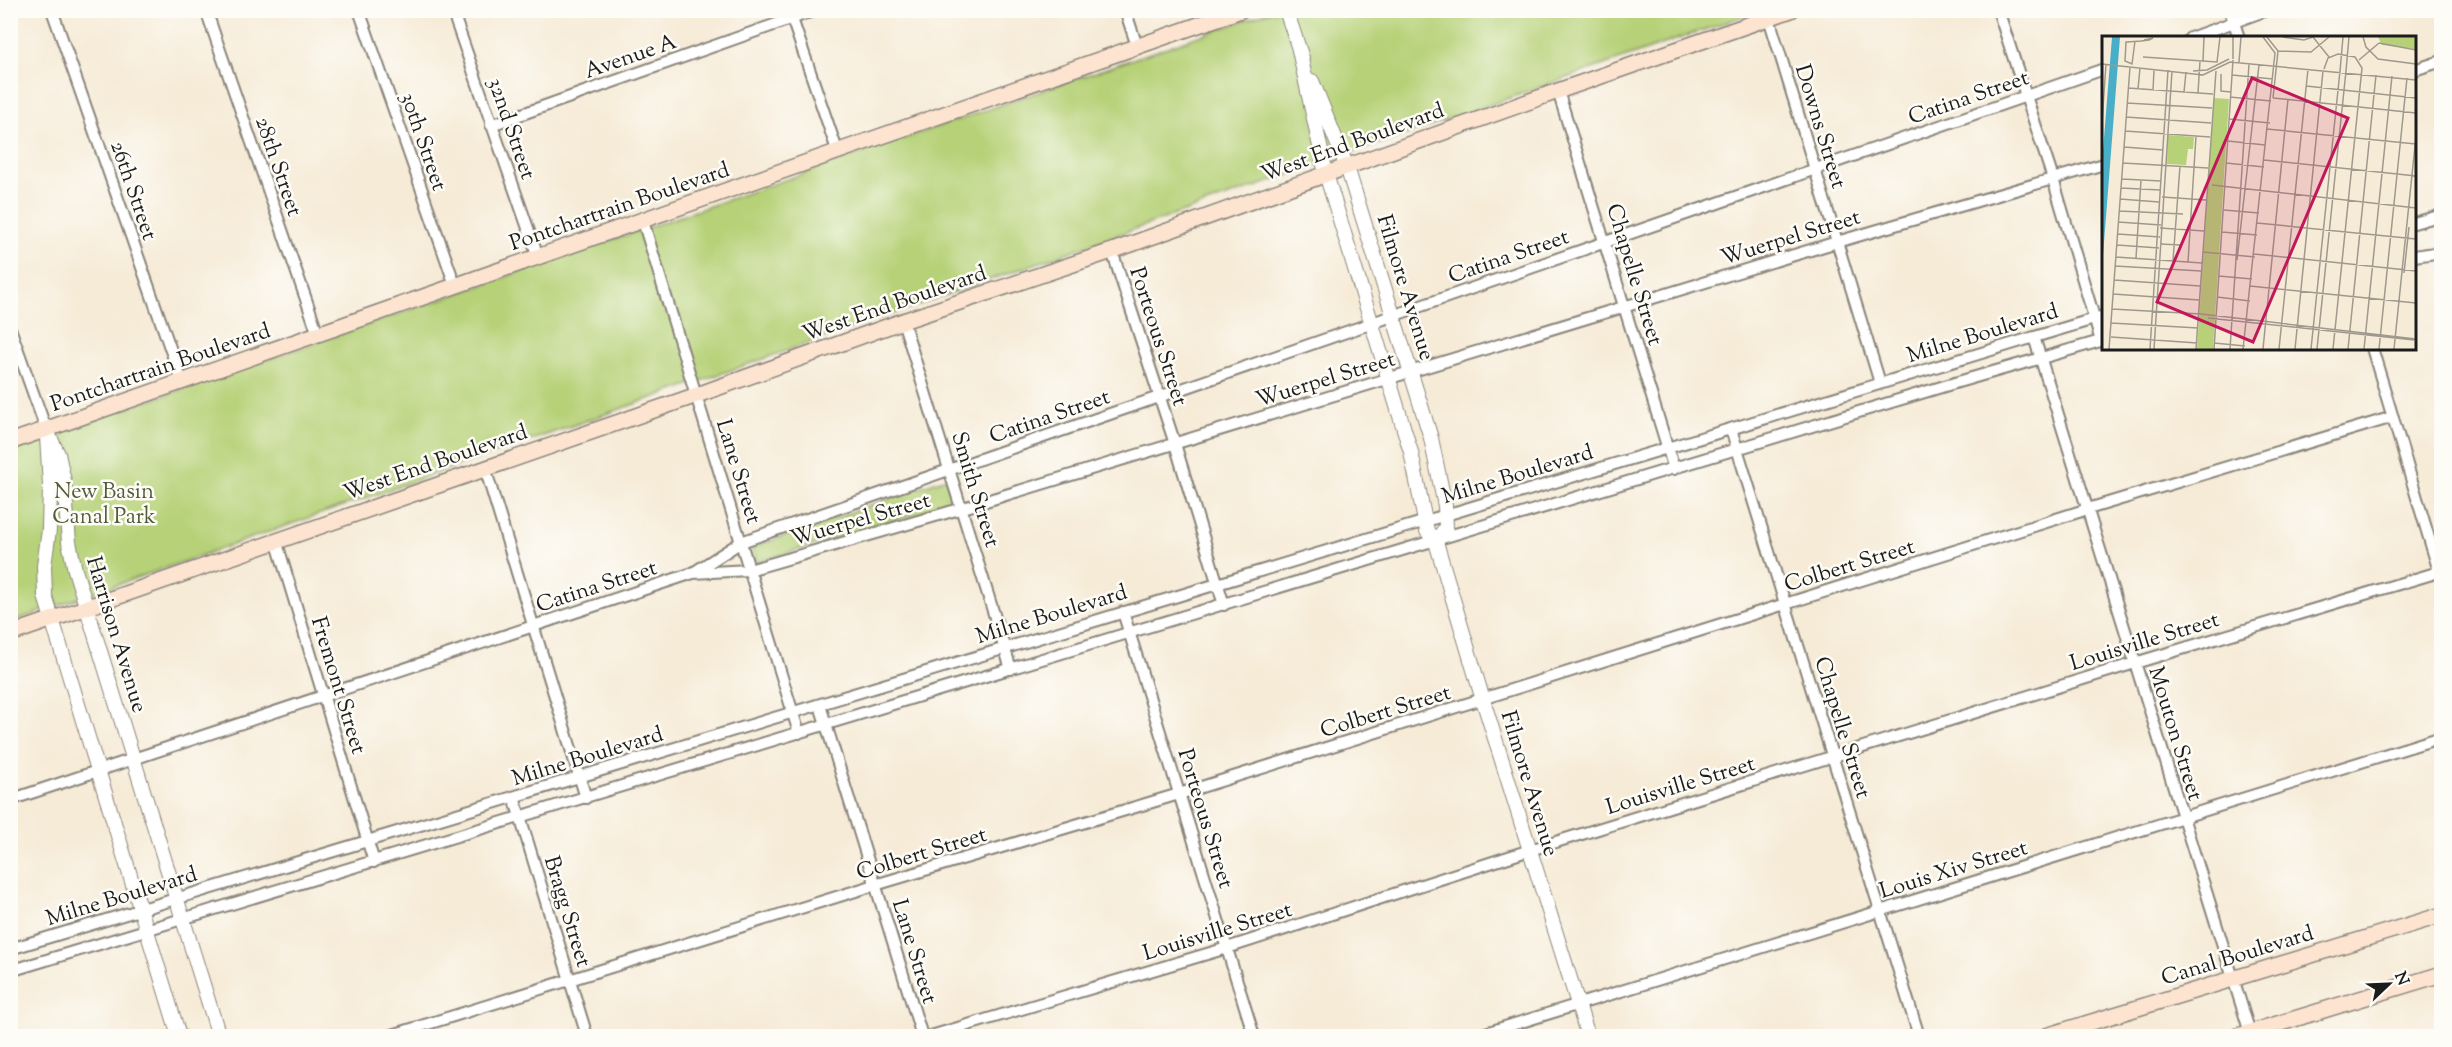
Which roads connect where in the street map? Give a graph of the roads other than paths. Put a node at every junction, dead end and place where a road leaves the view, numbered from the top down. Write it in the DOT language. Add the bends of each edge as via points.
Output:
graph roads {
  1 [pos="52,10"];
  2 [pos="206,10"];
  3 [pos="359,10"];
  4 [pos="452,10"];
  5 [pos="816,10"];
  6 [pos="1125,10"];
  7 [pos="1241,10"];
  8 [pos="1286,10"];
  9 [pos="1791,10"];
  10 [pos="1998,10"];
  11 [pos="2230,10"];
  12 [pos="2266,10"];
  13 [pos="791,15"];
  14 [pos="1769,18"];
  15 [pos="2234,22"];
  16 [pos="2196,36"];
  17 [pos="2238,36"];
  18 [pos="1137,46"];
  19 [pos="1299,50"];
  20 [pos="2442,61"];
  21 [pos="2102,70"];
  22 [pos="2416,70"];
  23 [pos="1558,91"];
  24 [pos="2027,97"];
  25 [pos="491,124"];
  26 [pos="838,153"];
  27 [pos="2102,165"];
  28 [pos="1347,167"];
  29 [pos="1816,168"];
  30 [pos="1326,174"];
  31 [pos="2054,179"];
  32 [pos="2442,215"];
  33 [pos="643,221"];
  34 [pos="2416,223"];
  35 [pos="1605,241"];
  36 [pos="1837,242"];
  37 [pos="1112,251"];
  38 [pos="2442,252"];
  39 [pos="2416,256"];
  40 [pos="537,257"];
  41 [pos="455,285"];
  42 [pos="1626,307"];
  43 [pos="1394,315"];
  44 [pos="2099,317"];
  45 [pos="903,321"];
  46 [pos="1371,324"];
  47 [pos="10,328"];
  48 [pos="318,334"];
  49 [pos="2034,337"];
  50 [pos="2102,340"];
  51 [pos="2373,350"];
  52 [pos="2041,359"];
  53 [pos="1411,372"];
  54 [pos="1390,379"];
  55 [pos="182,382"];
  56 [pos="1880,383"];
  57 [pos="697,395"];
  58 [pos="1159,397"];
  59 [pos="2393,417"];
  60 [pos="46,429"];
  61 [pos="1731,429"];
  62 [pos="10,442"];
  63 [pos="1175,444"];
  64 [pos="1667,448"];
  65 [pos="1738,450"];
  66 [pos="484,468"];
  67 [pos="1674,469"];
  68 [pos="951,470"];
  69 [pos="963,508"];
  70 [pos="2088,509"];
  71 [pos="1445,515"];
  72 [pos="1425,521"];
  73 [pos="276,540"];
  74 [pos="741,542"];
  75 [pos="1436,542"];
  76 [pos="749,570"];
  77 [pos="693,573"];
  78 [pos="2441,574"];
  79 [pos="1218,584"];
  80 [pos="1785,604"];
  81 [pos="1224,605"];
  82 [pos="87,608"];
  83 [pos="1123,612"];
  84 [pos="52,620"];
  85 [pos="534,626"];
  86 [pos="10,634"];
  87 [pos="1130,634"];
  88 [pos="1005,647"];
  89 [pos="2135,663"];
  90 [pos="1011,669"];
  91 [pos="323,695"];
  92 [pos="1483,700"];
  93 [pos="820,705"];
  94 [pos="793,713"];
  95 [pos="826,725"];
  96 [pos="799,733"];
  97 [pos="2442,737"];
  98 [pos="1833,757"];
  99 [pos="134,758"];
  100 [pos="97,770"];
  101 [pos="579,778"];
  102 [pos="1179,794"];
  103 [pos="514,797"];
  104 [pos="586,798"];
  105 [pos="10,800"];
  106 [pos="519,818"];
  107 [pos="2183,818"];
  108 [pos="368,841"];
  109 [pos="1530,850"];
  110 [pos="374,862"];
  111 [pos="875,885"];
  112 [pos="176,898"];
  113 [pos="140,909"];
  114 [pos="1880,911"];
  115 [pos="2442,915"];
  116 [pos="183,919"];
  117 [pos="146,930"];
  118 [pos="1227,948"];
  119 [pos="10,949"];
  120 [pos="10,971"];
  121 [pos="2442,974"];
  122 [pos="2233,979"];
  123 [pos="570,982"];
  124 [pos="1578,1005"];
  125 [pos="2246,1035"];
  126 [pos="179,1036"];
  127 [pos="219,1036"];
  128 [pos="388,1036"];
  129 [pos="587,1036"];
  130 [pos="922,1036"];
  131 [pos="931,1036"];
  132 [pos="1254,1036"];
  133 [pos="1476,1036"];
  134 [pos="1588,1036"];
  135 [pos="1919,1036"];
  136 [pos="2046,1036"];
  1 -- 55 [label="street, 26th Street"];
  2 -- 48 [label="street, 28th Street"];
  3 -- 41 [label="street, 30th Street"];
  4 -- 25 [label="street, 32nd Street"];
  5 -- 13 [label="street, Avenue A"];
  6 -- 18 [label="street"];
  7 -- 18 [label="main road, Pontchartrain Boulevard"];
  8 -- 19 [label="street, Filmore Avenue"];
  9 -- 14 [label="main road, West End Boulevard"];
  10 -- 24 [label="street"];
  11 -- 15 [label="street"];
  12 -- 15 [label="street"];
  13 -- 25 [label="street, Avenue A"];
  13 -- 26 [label="street"];
  14 -- 23 [label="main road, West End Boulevard"];
  14 -- 29 [label="street, Downs Street"];
  15 -- 16 [label="street"];
  15 -- 17 [label="street"];
  18 -- 26 [label="main road, Pontchartrain Boulevard"];
  19 -- 28 [label="street, Filmore Avenue"];
  19 -- 30 [label="street, Filmore Avenue"];
  20 -- 22 [label="street"];
  21 -- 24 [label="street, Catina Street"];
  23 -- 28 [label="main road, West End Boulevard"];
  23 -- 35 [label="street, Chapelle Street"];
  24 -- 29 [label="street, Catina Street"];
  24 -- 31 [label="street"];
  25 -- 40 [label="street, 32nd Street"];
  26 -- 33 [label="main road, Pontchartrain Boulevard"];
  27 -- 31 [label="street, Wuerpel Street"];
  28 -- 30 [label="main road, West End Boulevard"];
  28 -- 43 [label="street, Filmore Avenue"];
  29 -- 35 [label="street, Catina Street"];
  29 -- 36 [label="street, Downs Street"];
  30 -- 37 [label="main road, West End Boulevard"];
  30 -- 46 [label="street, Filmore Avenue"];
  31 -- 36 [label="street, Wuerpel Street"];
  31 -- 44 [label="street"];
  32 -- 34 [label="street"];
  33 -- 40 [label="main road, Pontchartrain Boulevard"];
  33 -- 57 [label="street, Lane Street"];
  35 -- 42 [label="street, Chapelle Street"];
  35 -- 43 [label="street, Catina Street"];
  36 -- 42 [label="street, Wuerpel Street"];
  36 -- 56 [label="street, Downs Street"];
  37 -- 45 [label="main road, West End Boulevard"];
  37 -- 58 [label="street, Porteous Street"];
  38 -- 39 [label="street"];
  40 -- 41 [label="main road, Pontchartrain Boulevard"];
  41 -- 48 [label="main road, Pontchartrain Boulevard"];
  42 -- 53 [label="street, Wuerpel Street"];
  42 -- 64 [label="street, Chapelle Street"];
  43 -- 46 [label="street, Catina Street"];
  43 -- 53 [label="street, Filmore Avenue"];
  44 -- 49 [label="street, Milne Boulevard"];
  44 -- 50 [label="street"];
  45 -- 57 [label="main road, West End Boulevard"];
  45 -- 68 [label="street, Smith Street"];
  46 -- 54 [label="street, Filmore Avenue"];
  46 -- 58 [label="street, Catina Street"];
  47 -- 60 [label="street"];
  48 -- 55 [label="main road, Pontchartrain Boulevard"];
  49 -- 52 [label="street, Mouton Street"];
  49 -- 56 [label="street, Milne Boulevard"];
  50 -- 52 [label="street, Milne Boulevard"];
  51 -- 59 [label="street"];
  52 -- 65 [label="street, Milne Boulevard"];
  52 -- 70 [label="street, Mouton Street"];
  53 -- 54 [label="street, Wuerpel Street"];
  53 -- 71 [label="street, Filmore Avenue" via="1431,438"];
  54 -- 63 [label="street, Wuerpel Street"];
  54 -- 72 [label="street, Filmore Avenue"];
  55 -- 60 [label="main road, Pontchartrain Boulevard"];
  56 -- 61 [label="street, Milne Boulevard"];
  57 -- 66 [label="main road, West End Boulevard"];
  57 -- 74 [label="street, Lane Street"];
  58 -- 63 [label="street, Porteous Street"];
  58 -- 68 [label="street, Catina Street"];
  59 -- 70 [label="street, Colbert Street"];
  59 -- 78 [label="street"];
  60 -- 62 [label="main road, Pontchartrain Boulevard"];
  60 -- 82 [label="street, Harrison Avenue" via="58,454 69,542"];
  60 -- 84 [label="street" via="50,508 44,566 45,596"];
  61 -- 64 [label="street, Milne Boulevard"];
  61 -- 65 [label="street, Chapelle Street"];
  63 -- 69 [label="street, Wuerpel Street"];
  63 -- 79 [label="street, Porteous Street"];
  64 -- 67 [label="street, Chapelle Street"];
  64 -- 71 [label="street, Milne Boulevard"];
  65 -- 67 [label="street, Milne Boulevard"];
  65 -- 80 [label="street, Chapelle Street"];
  66 -- 73 [label="main road, West End Boulevard"];
  66 -- 85 [label="street"];
  67 -- 75 [label="street, Milne Boulevard"];
  68 -- 69 [label="street, Smith Street"];
  68 -- 74 [label="street, Catina Street"];
  69 -- 76 [label="street, Wuerpel Street"];
  69 -- 88 [label="street, Smith Street"];
  70 -- 80 [label="street, Colbert Street"];
  70 -- 89 [label="street, Mouton Street"];
  71 -- 72 [label="street, Milne Boulevard"];
  71 -- 75 [label="street, Filmore Avenue" via="1446,527"];
  72 -- 75 [label="street, Filmore Avenue"];
  72 -- 79 [label="street, Milne Boulevard"];
  73 -- 82 [label="main road, West End Boulevard"];
  73 -- 91 [label="street, Fremont Street"];
  74 -- 76 [label="street, Lane Street"];
  74 -- 77 [label="street, Catina Street"];
  75 -- 81 [label="street, Milne Boulevard"];
  75 -- 92 [label="street, Filmore Avenue"];
  76 -- 77 [label="street, Wuerpel Street"];
  76 -- 94 [label="street, Lane Street"];
  77 -- 85 [label="street, Catina Street"];
  78 -- 89 [label="street, Louisville Street"];
  79 -- 81 [label="street, Porteous Street"];
  79 -- 83 [label="street, Milne Boulevard"];
  80 -- 92 [label="street, Colbert Street"];
  80 -- 98 [label="street, Chapelle Street"];
  81 -- 87 [label="street, Milne Boulevard"];
  82 -- 84 [label="main road, West End Boulevard"];
  82 -- 99 [label="street, Harrison Avenue"];
  83 -- 87 [label="street, Porteous Street"];
  83 -- 88 [label="street, Milne Boulevard"];
  84 -- 86 [label="main road, West End Boulevard"];
  84 -- 100 [label="street"];
  85 -- 91 [label="street, Catina Street"];
  85 -- 101 [label="street"];
  87 -- 90 [label="street, Milne Boulevard"];
  87 -- 102 [label="street, Porteous Street"];
  88 -- 90 [label="street, Smith Street"];
  88 -- 93 [label="street, Milne Boulevard"];
  89 -- 98 [label="street, Louisville Street"];
  89 -- 107 [label="street, Mouton Street"];
  90 -- 95 [label="street, Milne Boulevard"];
  91 -- 99 [label="street, Catina Street"];
  91 -- 108 [label="street, Fremont Street"];
  92 -- 102 [label="street, Colbert Street"];
  92 -- 109 [label="street, Filmore Avenue"];
  93 -- 94 [label="street, Milne Boulevard"];
  93 -- 95 [label="street, Lane Street"];
  94 -- 96 [label="street, Lane Street"];
  94 -- 101 [label="street, Milne Boulevard"];
  95 -- 96 [label="street, Milne Boulevard"];
  95 -- 111 [label="street, Lane Street"];
  96 -- 104 [label="street, Milne Boulevard"];
  97 -- 107 [label="street, Louis Xiv Street"];
  98 -- 109 [label="street, Louisville Street"];
  98 -- 114 [label="street, Chapelle Street"];
  99 -- 100 [label="street, Catina Street"];
  99 -- 112 [label="street, Harrison Avenue"];
  100 -- 105 [label="street, Catina Street"];
  100 -- 113 [label="street"];
  101 -- 103 [label="street, Milne Boulevard"];
  101 -- 104 [label="street"];
  102 -- 111 [label="street, Colbert Street"];
  102 -- 118 [label="street, Porteous Street"];
  103 -- 106 [label="street, Bragg Street"];
  103 -- 108 [label="street, Milne Boulevard"];
  104 -- 106 [label="street, Milne Boulevard"];
  106 -- 110 [label="street, Milne Boulevard"];
  106 -- 123 [label="street, Bragg Street"];
  107 -- 114 [label="street, Louis Xiv Street"];
  107 -- 122 [label="street, Mouton Street"];
  108 -- 110 [label="street, Fremont Street"];
  108 -- 112 [label="street, Milne Boulevard"];
  109 -- 118 [label="street, Louisville Street"];
  109 -- 124 [label="street, Filmore Avenue"];
  110 -- 116 [label="street, Milne Boulevard"];
  111 -- 123 [label="street, Colbert Street"];
  111 -- 130 [label="street, Lane Street"];
  112 -- 113 [label="street, Milne Boulevard"];
  112 -- 116 [label="street, Harrison Avenue"];
  113 -- 117 [label="street"];
  113 -- 119 [label="street, Milne Boulevard"];
  114 -- 124 [label="street, Louis Xiv Street"];
  114 -- 135 [label="street, Chapelle Street"];
  115 -- 122 [label="main road, Canal Boulevard"];
  116 -- 117 [label="street, Milne Boulevard"];
  116 -- 127 [label="street, Harrison Avenue"];
  117 -- 120 [label="street, Milne Boulevard"];
  117 -- 126 [label="street"];
  118 -- 131 [label="street, Louisville Street"];
  118 -- 132 [label="street, Porteous Street"];
  121 -- 125 [label="main road"];
  122 -- 125 [label="street, Mouton Street"];
  122 -- 136 [label="main road, Canal Boulevard"];
  123 -- 128 [label="street, Colbert Street"];
  123 -- 129 [label="street, Bragg Street"];
  124 -- 133 [label="street, Louis Xiv Street"];
  124 -- 134 [label="street, Filmore Avenue"];
}
